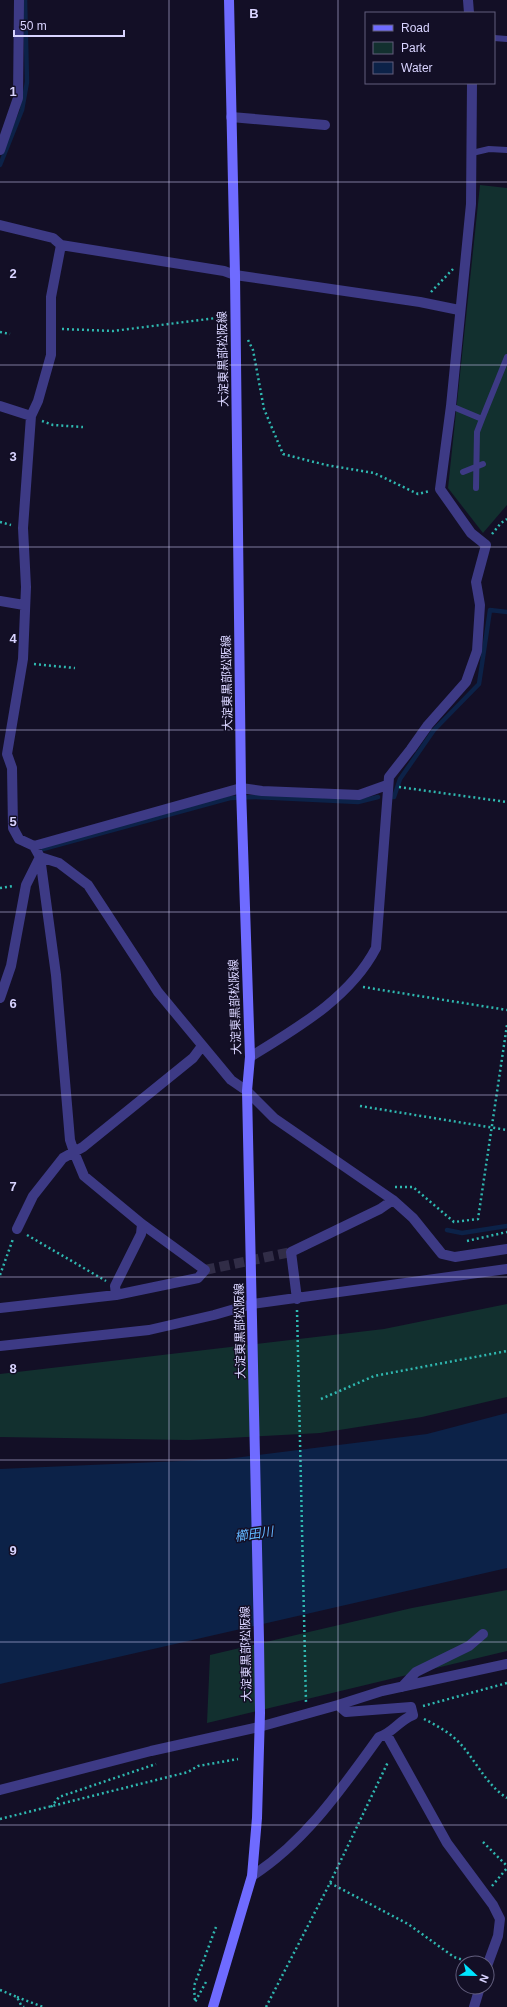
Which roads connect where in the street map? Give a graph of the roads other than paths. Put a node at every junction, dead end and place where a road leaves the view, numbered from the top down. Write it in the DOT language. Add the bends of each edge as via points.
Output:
graph roads {
  1 [pos="19,0"];
  2 [pos="228,0"];
  3 [pos="468,0"];
  4 [pos="469,12"];
  5 [pos="495,38"];
  6 [pos="507,38"];
  7 [pos="472,84"];
  8 [pos="231,117"];
  9 [pos="325,125"];
  10 [pos="0,150"];
  11 [pos="507,150"];
  12 [pos="472,153"];
  13 [pos="0,225"];
  14 [pos="61,245"];
  15 [pos="235,275"];
  16 [pos="459,310"];
  17 [pos="507,357"];
  18 [pos="0,406"];
  19 [pos="451,406"];
  20 [pos="31,416"];
  21 [pos="482,419"];
  22 [pos="480,464"];
  23 [pos="463,472"];
  24 [pos="476,488"];
  25 [pos="0,601"];
  26 [pos="24,605"];
  27 [pos="4,753"];
  28 [pos="387,785"];
  29 [pos="242,794"];
  30 [pos="34,846"];
  31 [pos="40,857"];
  32 [pos="0,998"];
  33 [pos="202,1046"];
  34 [pos="250,1057"];
  35 [pos="247,1091"];
  36 [pos="74,1152"];
  37 [pos="392,1200"];
  38 [pos="142,1224"];
  39 [pos="17,1229"];
  40 [pos="507,1249"];
  41 [pos="507,1269"];
  42 [pos="116,1291"];
  43 [pos="297,1303"];
  44 [pos="0,1308"];
  45 [pos="252,1309"];
  46 [pos="0,1346"];
  47 [pos="483,1634"];
  48 [pos="507,1664"];
  49 [pos="402,1687"];
  50 [pos="338,1705"];
  51 [pos="259,1727"];
  52 [pos="387,1735"];
  53 [pos="0,1790"];
  54 [pos="252,1876"];
  55 [pos="491,1955"];
  56 [pos="478,1995"];
  57 [pos="213,2007"];
  58 [pos="474,2007"];
  1 -- 10 [label="street" via="18,98"];
  2 -- 8 [label="main road, 大淀東黒部松阪線"];
  3 -- 4 [label="street"];
  5 -- 6 [label="lane"];
  7 -- 12 [label="street"];
  8 -- 9 [label="street"];
  8 -- 15 [label="main road, 大淀東黒部松阪線"];
  11 -- 12 [label="lane" via="488,149"];
  12 -- 16 [label="street" via="471,204"];
  13 -- 14 [label="street" via="53,238"];
  14 -- 15 [label="street" via="224,271"];
  14 -- 20 [label="street" via="51,297 51,355"];
  15 -- 16 [label="street"];
  15 -- 29 [label="main road, 大淀東黒部松阪線"];
  16 -- 19 [label="street"];
  17 -- 21 [label="lane"];
  18 -- 20 [label="street"];
  19 -- 21 [label="lane"];
  19 -- 28 [label="street" via="440,490 471,533 486,545 476,582 480,605 477,651 466,682 428,725 389,776"];
  20 -- 26 [label="street" via="23,528 26,586"];
  21 -- 22 [label="lane" via="477,432"];
  22 -- 23 [label="lane"];
  22 -- 24 [label="lane"];
  25 -- 26 [label="street"];
  26 -- 27 [label="street" via="23,659"];
  27 -- 30 [label="street" via="12,768 13,828 19,839"];
  28 -- 29 [label="street" via="359,795 262,791"];
  28 -- 34 [label="street" via="376,948 367,966 351,985 299,1027"];
  29 -- 30 [label="street"];
  29 -- 34 [label="main road, 大淀東黒部松阪線"];
  30 -- 31 [label="street"];
  31 -- 32 [label="street" via="26,885 11,966"];
  31 -- 33 [label="street" via="59,864 88,885 158,992"];
  31 -- 36 [label="street" via="56,975 70,1140"];
  33 -- 35 [label="street" via="231,1080"];
  33 -- 36 [label="street" via="193,1058"];
  34 -- 35 [label="main road, 大淀東黒部松阪線"];
  35 -- 37 [label="street" via="274,1118"];
  35 -- 45 [label="main road, 大淀東黒部松阪線"];
  36 -- 38 [label="street" via="84,1176"];
  36 -- 39 [label="street" via="63,1158 33,1196"];
  37 -- 40 [label="street" via="413,1218 442,1254 454,1257"];
  37 -- 43 [label="street" via="380,1209 291,1252"];
  38 -- 42 [label="street" via="141,1234"];
  38 -- 42 [label="street" via="205,1270 198,1278"];
  41 -- 43 [label="street"];
  42 -- 44 [label="street"];
  43 -- 45 [label="street"];
  45 -- 46 [label="street" via="149,1330"];
  45 -- 51 [label="main road, 大淀東黒部松阪線"];
  47 -- 49 [label="street" via="469,1646 416,1672"];
  48 -- 49 [label="street"];
  49 -- 50 [label="street"];
  50 -- 51 [label="street"];
  50 -- 52 [label="street" via="346,1712 411,1707 413,1715 402,1720"];
  51 -- 53 [label="street" via="152,1750"];
  51 -- 54 [label="main road, 大淀東黒部松阪線" via="257,1818"];
  52 -- 54 [label="street" via="379,1737 318,1819 270,1864"];
  52 -- 55 [label="street" via="447,1844 485,1894 500,1919 498,1936"];
  54 -- 57 [label="main road, 大淀東黒部松阪線"];
  56 -- 58 [label="street"];
}
